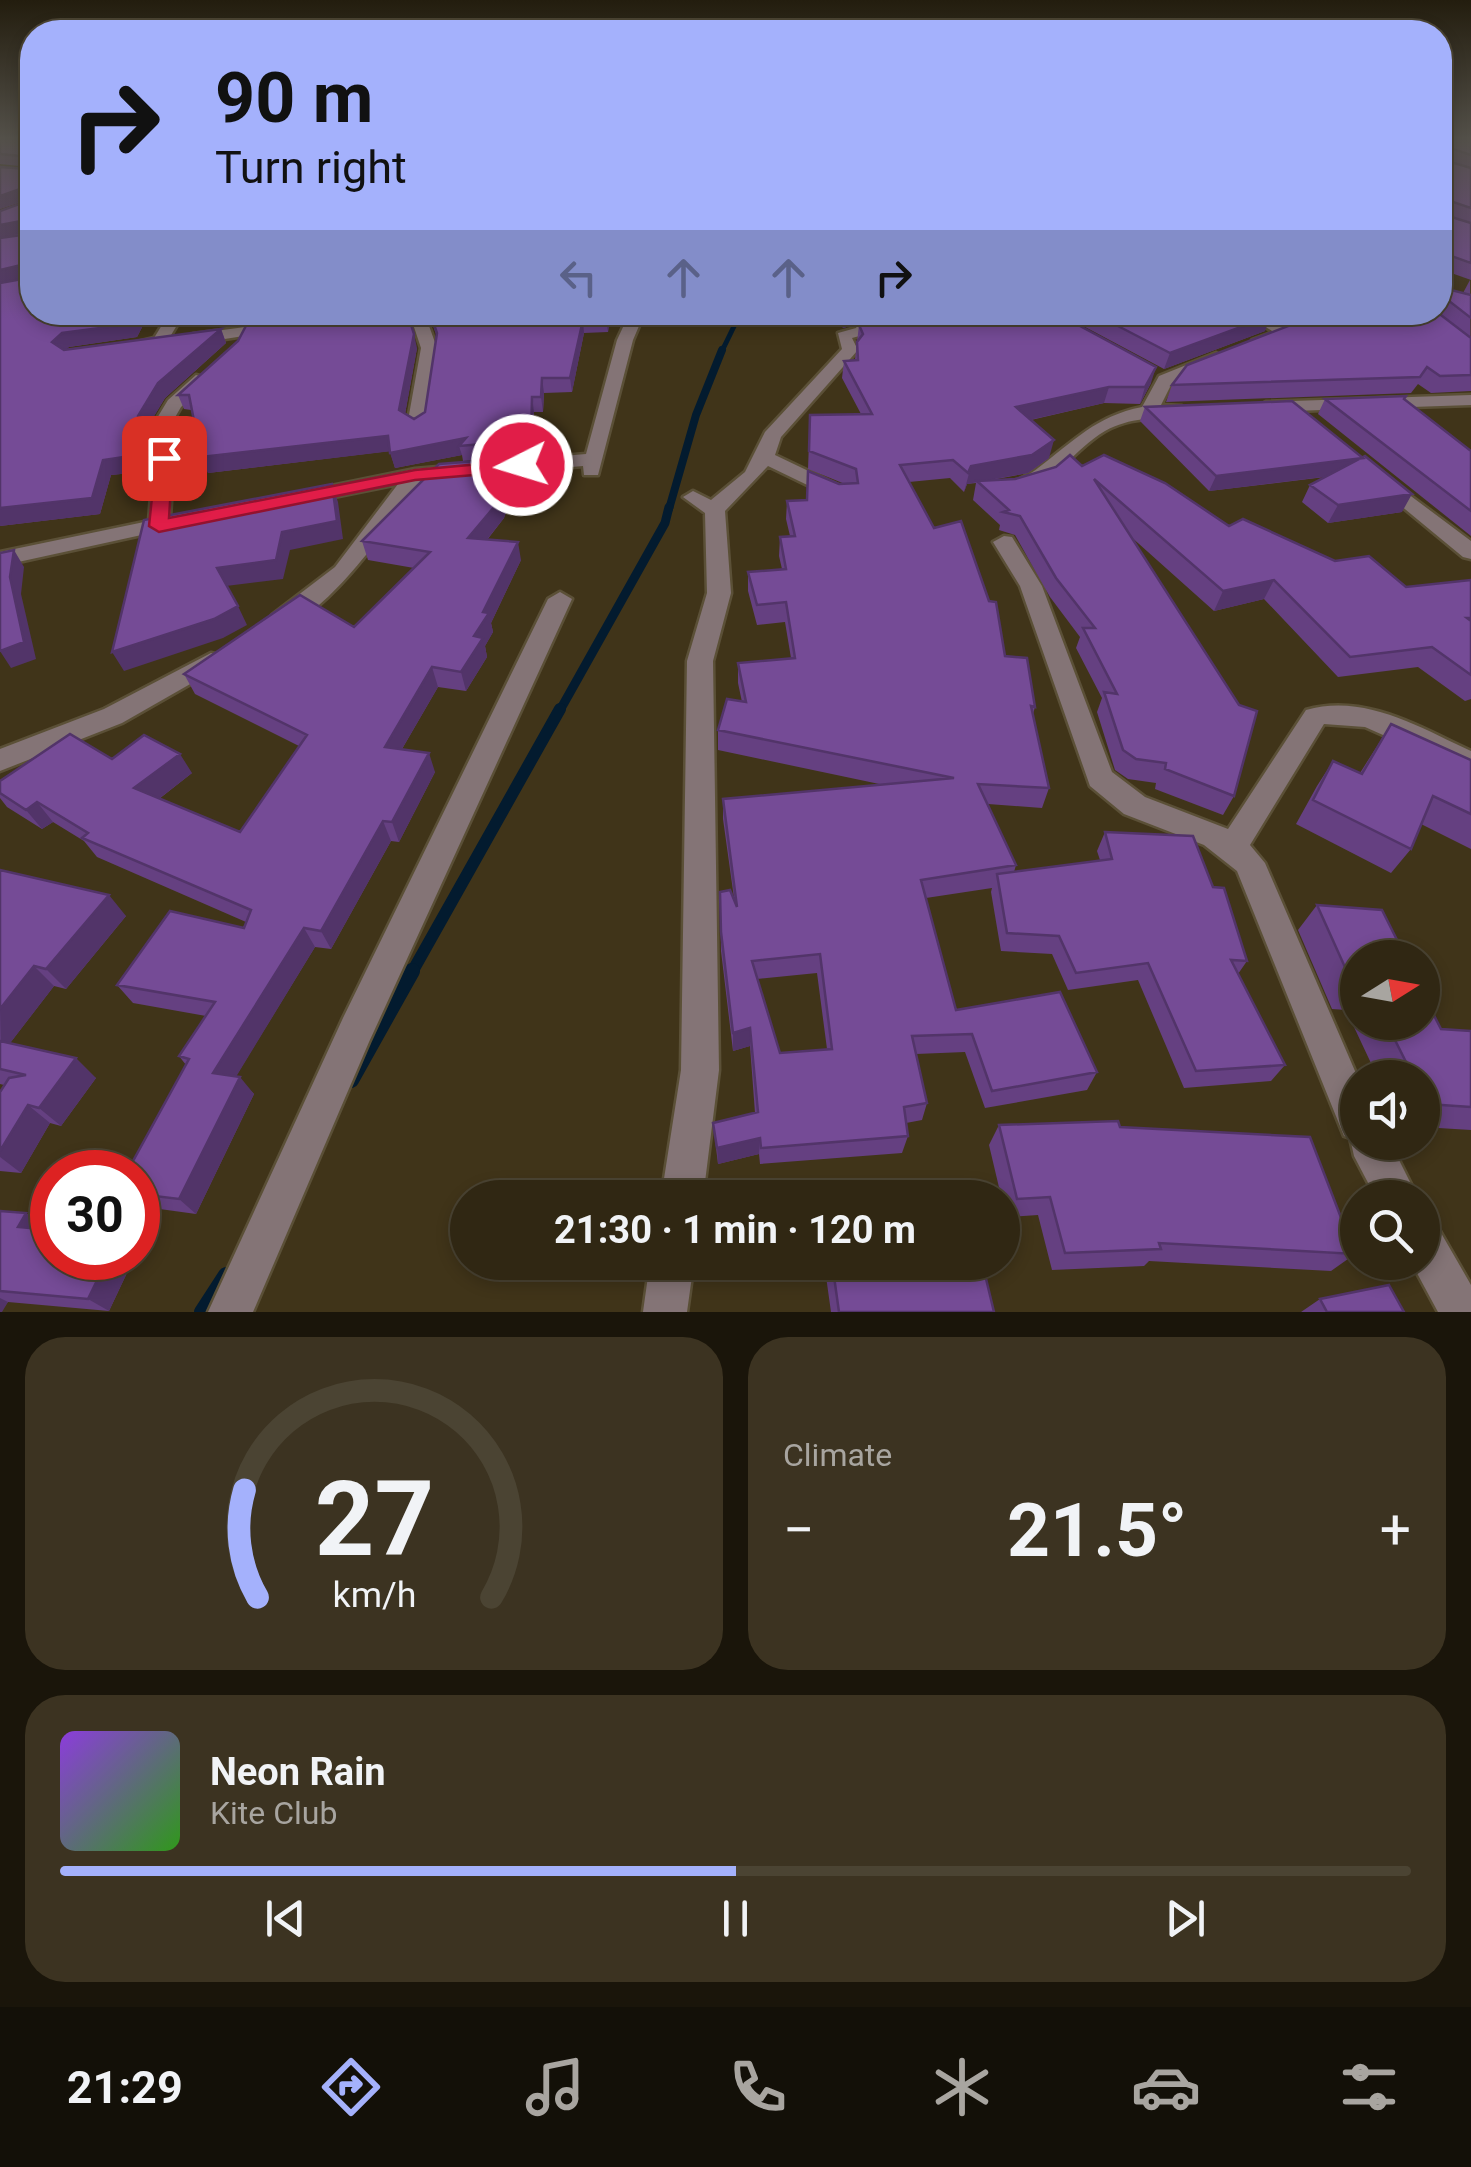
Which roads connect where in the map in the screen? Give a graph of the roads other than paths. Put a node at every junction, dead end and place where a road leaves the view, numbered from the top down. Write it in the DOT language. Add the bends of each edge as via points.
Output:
graph roads {
  1 [pos="168,325"];
  2 [pos="247,325"];
  3 [pos="421,325"];
  4 [pos="632,325"];
  5 [pos="860,325"];
  6 [pos="1275,325"];
  7 [pos="154,344"];
  8 [pos="120,349"];
  9 [pos="211,371"];
  10 [pos="1149,371"];
  11 [pos="1165,380"];
  12 [pos="1471,400"];
  13 [pos="1290,406"];
  14 [pos="1255,408"];
  15 [pos="1202,409"];
  16 [pos="1149,411"];
  17 [pos="416,426"];
  18 [pos="1318,429"];
  19 [pos="765,457"];
  20 [pos="1360,463"];
  21 [pos="415,475"];
  22 [pos="993,490"];
  23 [pos="846,496"];
  24 [pos="287,500"];
  25 [pos="196,519"];
  26 [pos="159,526"];
  27 [pos="1004,542"];
  28 [pos="1471,552"];
  29 [pos="0,560"];
  30 [pos="560,599"];
  31 [pos="258,633"];
  32 [pos="225,652"];
  33 [pos="0,760"];
  34 [pos="1471,763"];
  35 [pos="1234,845"];
  36 [pos="1340,1079"];
  37 [pos="685,1180"];
  38 [pos="1440,1273"];
  39 [pos="669,1280"];
  40 [pos="230,1312"];
  41 [pos="665,1312"];
  42 [pos="1462,1312"];
  1 -- 7 [label="street"];
  2 -- 7 [label="street" via="240,340"];
  3 -- 17 [label="street" via="429,348"];
  4 -- 21 [label="street" via="592,467"];
  5 -- 19 [label="street" via="862,331 843,336 850,350 772,436"];
  6 -- 11 [label="street" via="1285,333"];
  7 -- 8 [label="street"];
  9 -- 26 [label="street" via="174,404 157,433 164,458"];
  10 -- 11 [label="street"];
  11 -- 16 [label="street"];
  12 -- 13 [label="street"];
  13 -- 14 [label="street"];
  13 -- 18 [label="street"];
  15 -- 16 [label="street"];
  16 -- 22 [label="street" via="1098,425 1043,478"];
  19 -- 23 [label="street"];
  19 -- 37 [label="street" via="718,504 704,504 720,593 700,661 700,1070"];
  20 -- 28 [label="street"];
  21 -- 24 [label="street"];
  21 -- 31 [label="street" via="343,572"];
  25 -- 26 [label="street"];
  26 -- 29 [label="street"];
  27 -- 35 [label="street" via="1031,586 1100,778 1138,809"];
  30 -- 40 [label="street"];
  32 -- 33 [label="street" via="113,716"];
  34 -- 35 [label="street" via="1354,712 1321,713"];
  35 -- 36 [label="street" via="1249,863"];
  38 -- 42 [label="street"];
  39 -- 41 [label="street"];
}
